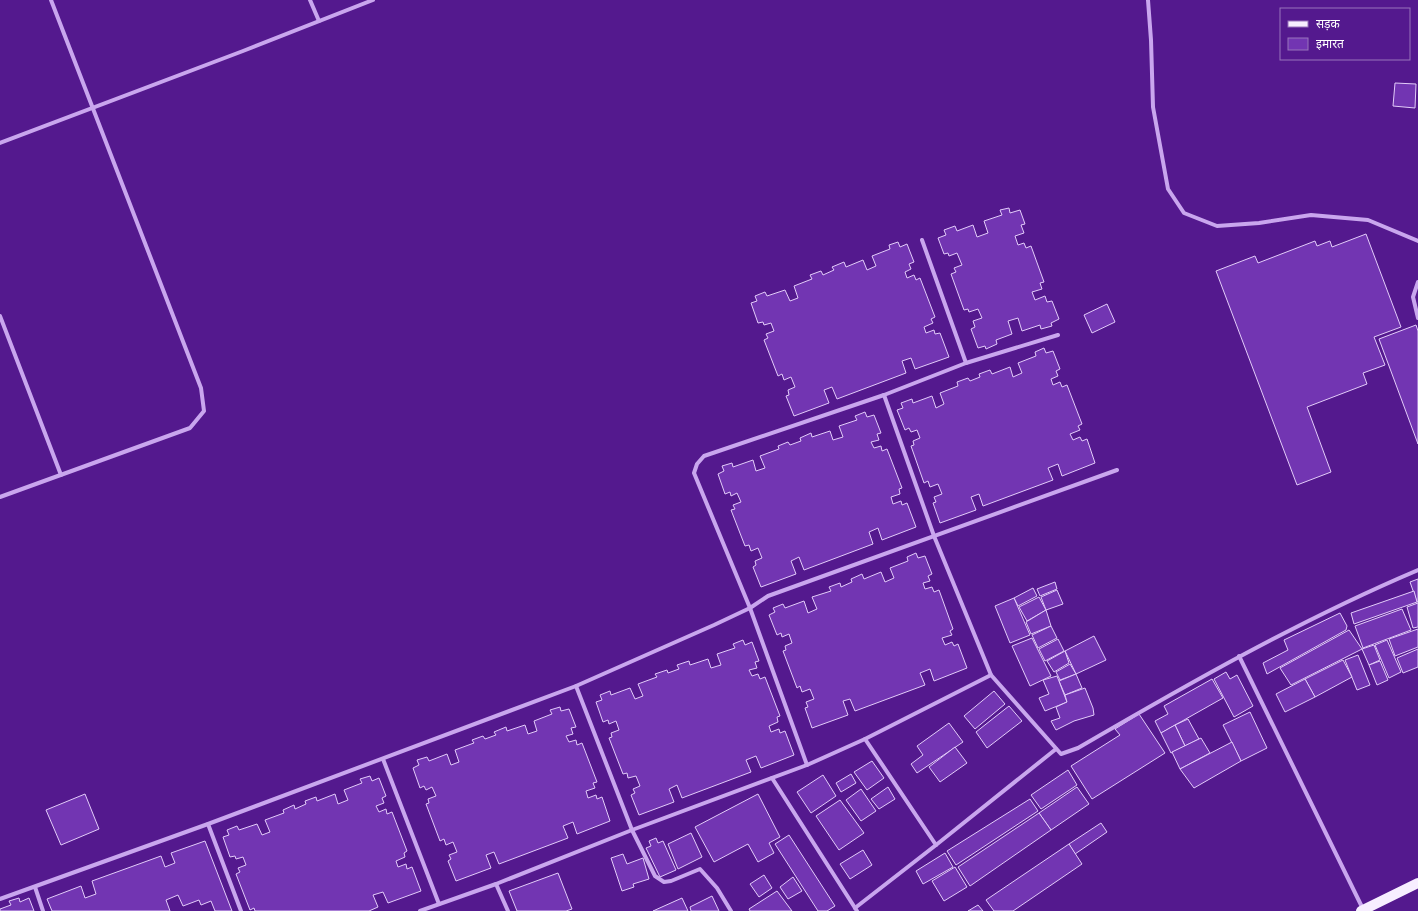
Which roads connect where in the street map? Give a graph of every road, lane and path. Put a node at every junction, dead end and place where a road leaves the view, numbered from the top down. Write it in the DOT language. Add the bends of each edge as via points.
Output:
graph roads {
  1 [pos="51,0"];
  2 [pos="310,0"];
  3 [pos="373,0"];
  4 [pos="1148,0"];
  5 [pos="319,21"];
  6 [pos="92,108"];
  7 [pos="0,143"];
  8 [pos="922,240"];
  9 [pos="1418,241"];
  10 [pos="1418,282"];
  11 [pos="0,316"];
  12 [pos="1418,318"];
  13 [pos="1058,334"];
  14 [pos="966,363"];
  15 [pos="884,394"];
  16 [pos="1117,470"];
  17 [pos="61,475"];
  18 [pos="0,497"];
  19 [pos="934,536"];
  20 [pos="1418,570"];
  21 [pos="750,608"];
  22 [pos="1240,656"];
  23 [pos="991,675"];
  24 [pos="576,686"];
  25 [pos="865,738"];
  26 [pos="1056,749"];
  27 [pos="383,759"];
  28 [pos="807,765"];
  29 [pos="772,778"];
  30 [pos="208,824"];
  31 [pos="632,830"];
  32 [pos="936,845"];
  33 [pos="1418,883"];
  34 [pos="496,884"];
  35 [pos="35,887"];
  36 [pos="0,899"];
  37 [pos="439,904"];
  38 [pos="856,909"];
  39 [pos="1362,910"];
  40 [pos="43,911"];
  41 [pos="241,911"];
  42 [pos="420,911"];
  43 [pos="508,911"];
  44 [pos="731,911"];
  1 -- 6 [label="street"];
  2 -- 5 [label="street"];
  3 -- 5 [label="street"];
  4 -- 9 [label="street" via="1153,107 1168,189 1184,213 1217,226 1311,215 1368,220"];
  5 -- 6 [label="street"];
  6 -- 7 [label="street"];
  6 -- 17 [label="street" via="201,388 204,411 190,428"];
  8 -- 14 [label="street"];
  10 -- 12 [label="street" via="1413,297"];
  11 -- 17 [label="street"];
  13 -- 14 [label="street"];
  14 -- 15 [label="street"];
  15 -- 19 [label="street"];
  15 -- 21 [label="street" via="704,456 696,464 694,473"];
  16 -- 19 [label="street"];
  17 -- 18 [label="street"];
  19 -- 21 [label="street" via="768,596"];
  19 -- 23 [label="street"];
  20 -- 22 [label="street"];
  21 -- 24 [label="street"];
  21 -- 28 [label="street"];
  22 -- 26 [label="street" via="1078,748 1061,754"];
  22 -- 39 [label="street"];
  23 -- 25 [label="street"];
  23 -- 26 [label="street"];
  24 -- 27 [label="street"];
  24 -- 31 [label="street"];
  25 -- 28 [label="street"];
  25 -- 32 [label="street"];
  26 -- 32 [label="street"];
  27 -- 30 [label="street"];
  27 -- 37 [label="street"];
  28 -- 29 [label="street"];
  29 -- 31 [label="street"];
  29 -- 38 [label="street"];
  30 -- 35 [label="street"];
  30 -- 41 [label="street"];
  31 -- 34 [label="street"];
  31 -- 44 [label="street" via="655,876 664,882 671,881 700,869 717,888"];
  32 -- 38 [label="street"];
  33 -- 39 [label="main road"];
  34 -- 37 [label="street"];
  34 -- 43 [label="street"];
  35 -- 36 [label="street"];
  35 -- 40 [label="street"];
  37 -- 42 [label="street"];
}
